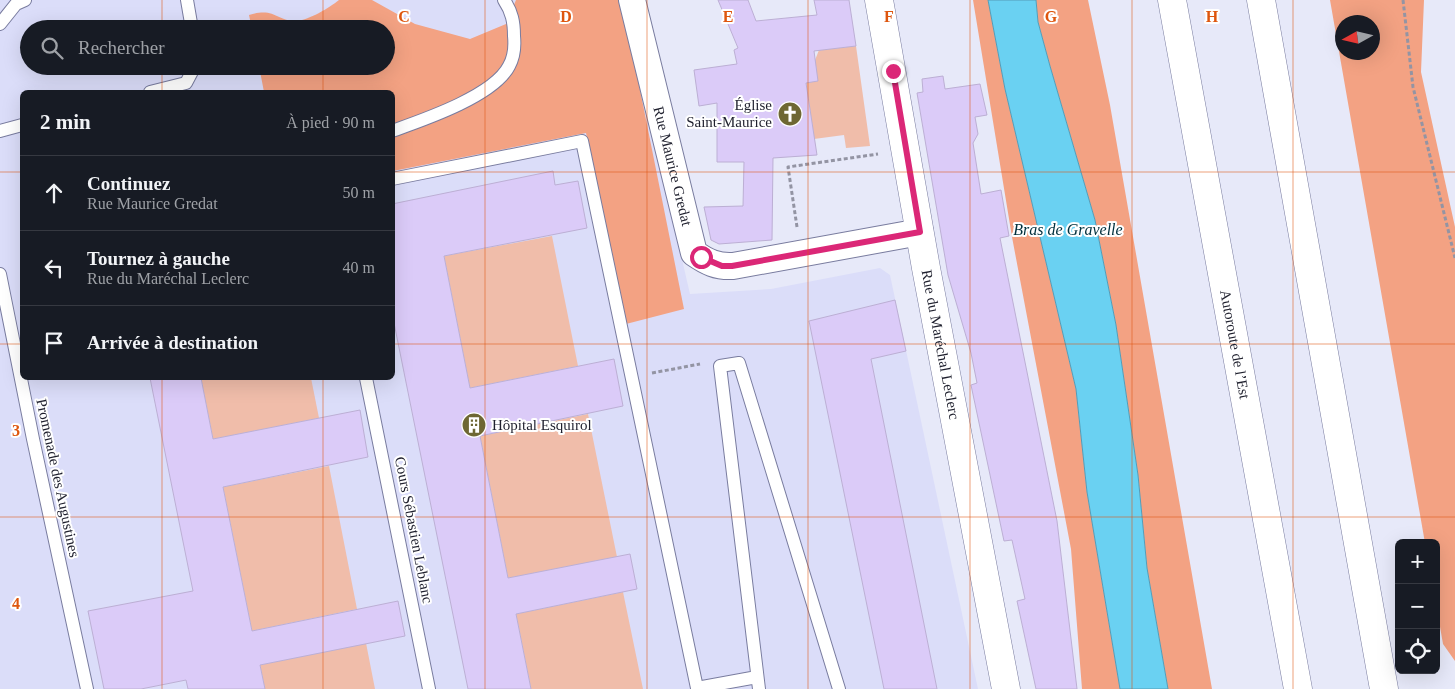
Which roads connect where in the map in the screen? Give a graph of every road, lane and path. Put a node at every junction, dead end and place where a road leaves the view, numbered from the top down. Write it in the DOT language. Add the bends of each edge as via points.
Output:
graph roads {
  1 [pos="25,0"];
  2 [pos="186,0"];
  3 [pos="504,0"];
  4 [pos="632,0"];
  5 [pos="879,0"];
  6 [pos="1172,0"];
  7 [pos="1261,0"];
  8 [pos="1402,0"];
  9 [pos="190,20"];
  10 [pos="0,24"];
  11 [pos="190,75"];
  12 [pos="158,90"];
  13 [pos="20,126"];
  14 [pos="395,129"];
  15 [pos="0,131"];
  16 [pos="871,155"];
  17 [pos="395,178"];
  18 [pos="920,232"];
  19 [pos="800,254"];
  20 [pos="1455,258"];
  21 [pos="0,274"];
  22 [pos="720,366"];
  23 [pos="20,377"];
  24 [pos="632,377"];
  25 [pos="21,380"];
  26 [pos="366,380"];
  27 [pos="758,683"];
  28 [pos="87,689"];
  29 [pos="428,689"];
  30 [pos="839,689"];
  31 [pos="1006,689"];
  32 [pos="1298,689"];
  33 [pos="1384,689"];
  1 -- 10 [label="lane" via="16,4"];
  2 -- 9 [label="lane"];
  3 -- 14 [label="lane" via="513,17 515,41 509,67 501,77 466,102 426,120"];
  4 -- 19 [label="street, Rue Maurice Gredat" via="694,252 722,266"];
  5 -- 18 [label="main road, Rue du Maréchal Leclerc"];
  6 -- 32 [label="main road, Autoroute de l’Est"];
  7 -- 33 [label="main road"];
  8 -- 20 [label="path" via="1413,87"];
  11 -- 12 [label="lane" via="186,83"];
  13 -- 15 [label="lane"];
  16 -- 19 [label="path" via="788,167"];
  17 -- 24 [label="lane" via="582,141"];
  18 -- 19 [label="street, Rue Maurice Gredat"];
  18 -- 31 [label="main road, Rue du Maréchal Leclerc"];
  21 -- 23 [label="lane, Promenade des Augustines"];
  22 -- 24 [label="path" via="702,364"];
  22 -- 27 [label="lane"];
  22 -- 30 [label="lane" via="739,363"];
  24 -- 27 [label="lane" via="696,688"];
  25 -- 28 [label="lane, Promenade des Augustines"];
  26 -- 29 [label="lane, Cours Sébastien Leblanc"];
}
